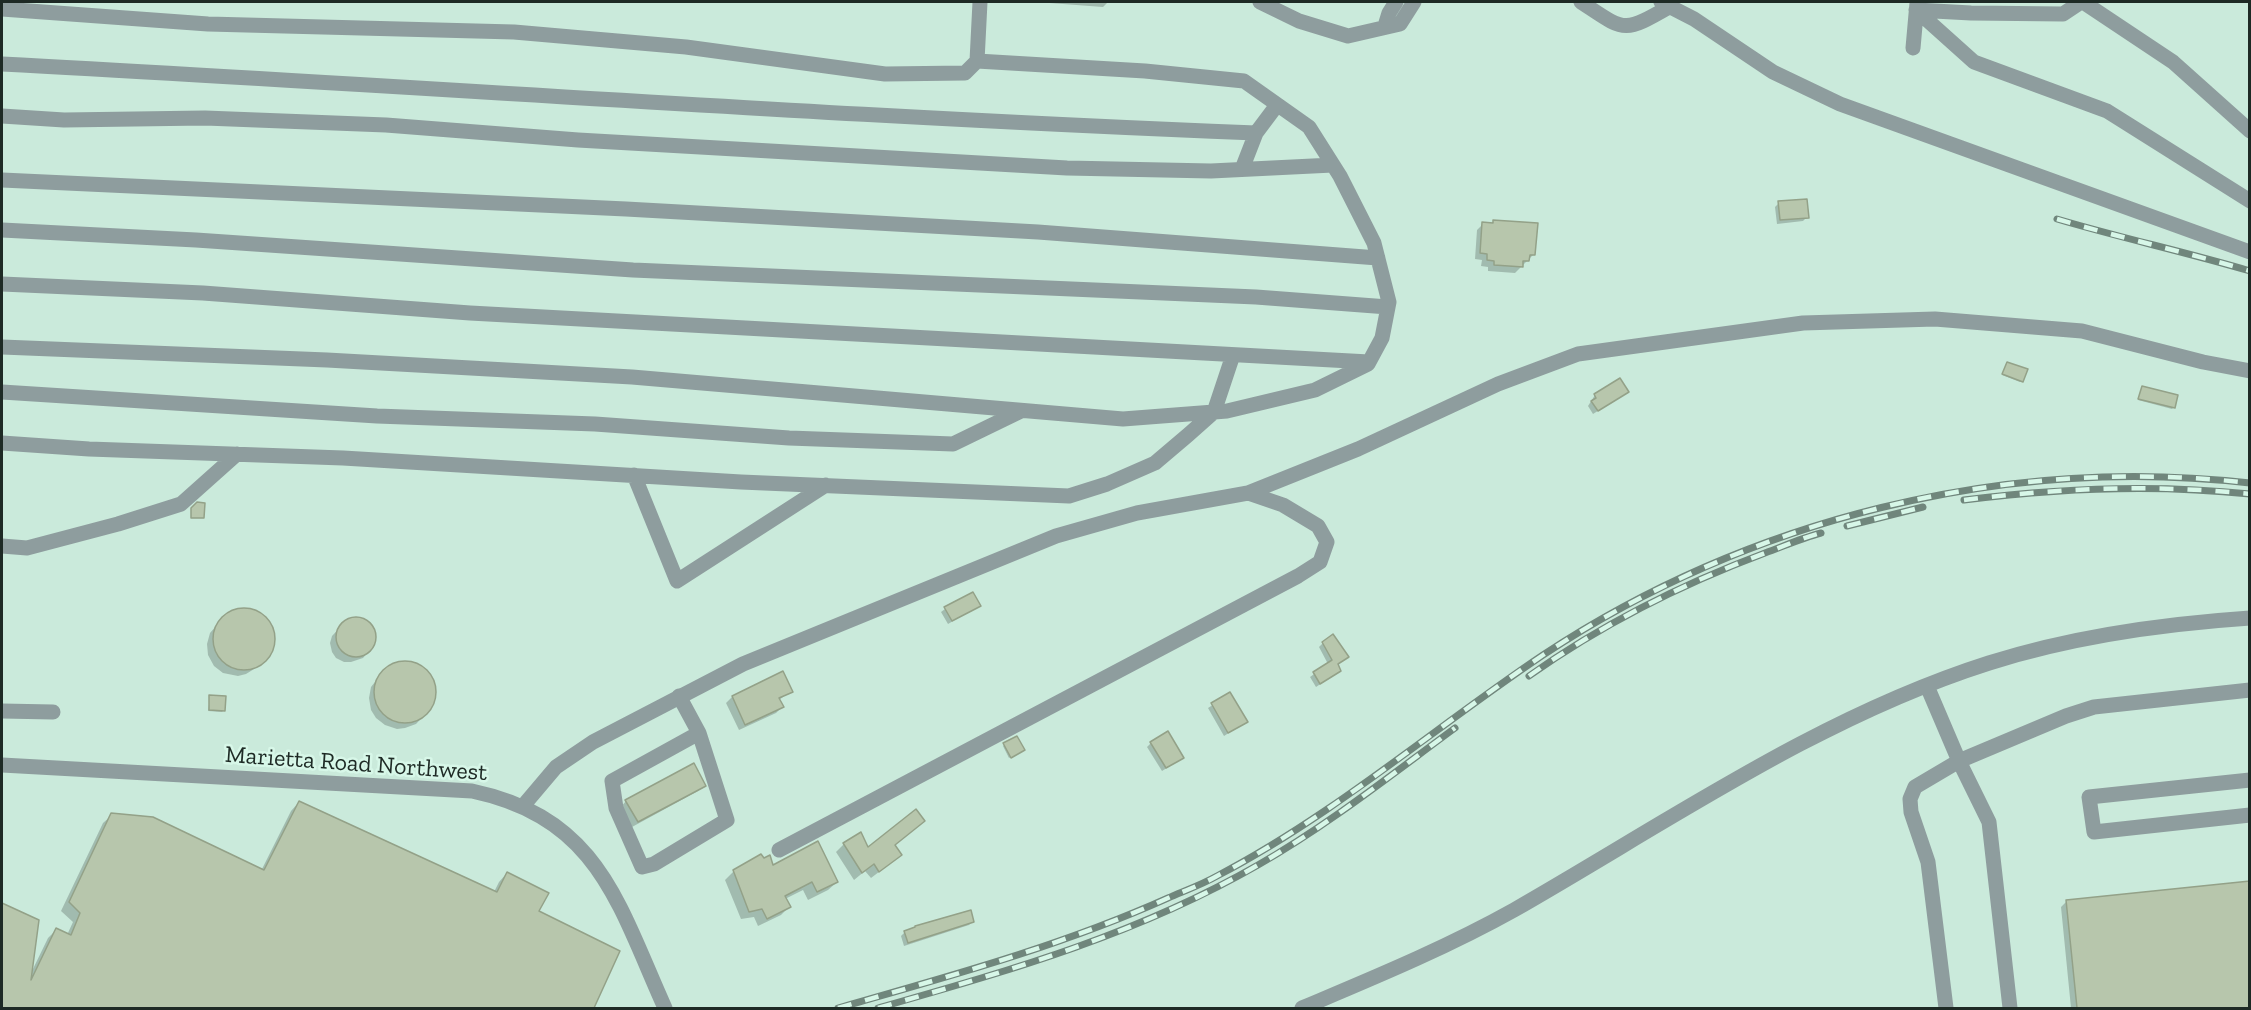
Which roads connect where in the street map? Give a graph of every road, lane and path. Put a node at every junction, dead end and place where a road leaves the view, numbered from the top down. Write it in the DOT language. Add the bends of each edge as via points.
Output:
graph roads {
  1 [pos="980,2"];
  2 [pos="1260,2"];
  3 [pos="1396,2"];
  4 [pos="1414,2"];
  5 [pos="1581,2"];
  6 [pos="2082,2"];
  7 [pos="1665,4"];
  8 [pos="1917,6"];
  9 [pos="2,9"];
  10 [pos="1392,25"];
  11 [pos="1913,48"];
  12 [pos="977,61"];
  13 [pos="2,64"];
  14 [pos="1277,105"];
  15 [pos="2,116"];
  16 [pos="2250,131"];
  17 [pos="1256,133"];
  18 [pos="1333,165"];
  19 [pos="1242,170"];
  20 [pos="2,180"];
  21 [pos="2250,201"];
  22 [pos="2,230"];
  23 [pos="2250,252"];
  24 [pos="1378,258"];
  25 [pos="2,285"];
  26 [pos="1389,307"];
  27 [pos="2,347"];
  28 [pos="1233,354"];
  29 [pos="1369,362"];
  30 [pos="2250,371"];
  31 [pos="2,392"];
  32 [pos="1023,410"];
  33 [pos="1214,412"];
  34 [pos="2,442"];
  35 [pos="237,454"];
  36 [pos="634,475"];
  37 [pos="826,485"];
  38 [pos="1248,493"];
  39 [pos="2,546"];
  40 [pos="2250,618"];
  41 [pos="1927,686"];
  42 [pos="2250,690"];
  43 [pos="680,696"];
  44 [pos="2,711"];
  45 [pos="53,712"];
  46 [pos="699,733"];
  47 [pos="1959,761"];
  48 [pos="2,765"];
  49 [pos="2250,780"];
  50 [pos="523,806"];
  51 [pos="2250,815"];
  52 [pos="779,849"];
  53 [pos="665,1008"];
  54 [pos="1302,1008"];
  55 [pos="1946,1008"];
  56 [pos="2010,1008"];
  1 -- 12 [label="street"];
  2 -- 10 [label="street" via="1299,21 1348,36"];
  3 -- 10 [label="street" via="1389,12"];
  4 -- 10 [label="street"];
  5 -- 7 [label="street" via="1613,23 1629,27 1642,23"];
  6 -- 8 [label="street" via="2063,14 1971,13"];
  6 -- 16 [label="street" via="2173,62"];
  7 -- 23 [label="street" via="1773,72 1840,104"];
  8 -- 11 [label="street"];
  8 -- 21 [label="street" via="1974,62 2107,111"];
  9 -- 12 [label="street" via="208,24 514,32 686,47 885,74 965,73"];
  12 -- 14 [label="street" via="1244,81"];
  13 -- 17 [label="street"];
  14 -- 17 [label="street"];
  14 -- 18 [label="street" via="1309,127"];
  15 -- 19 [label="street" via="386,125 590,141 1067,168"];
  17 -- 19 [label="street"];
  18 -- 19 [label="street"];
  18 -- 24 [label="street"];
  20 -- 24 [label="street" via="1038,232"];
  22 -- 26 [label="street" via="633,270 1256,297"];
  24 -- 26 [label="street"];
  25 -- 28 [label="street" via="203,293 470,312"];
  26 -- 29 [label="street" via="1382,338"];
  27 -- 32 [label="street" via="632,377"];
  28 -- 29 [label="street"];
  28 -- 33 [label="street"];
  29 -- 33 [label="street" via="1315,390"];
  30 -- 38 [label="street" via="2082,331 1935,319 1803,323 1578,354 1498,384 1358,449"];
  31 -- 32 [label="street" via="377,416 954,444"];
  32 -- 33 [label="street" via="1123,419"];
  33 -- 37 [label="street" via="1155,464 1069,496"];
  34 -- 35 [label="street"];
  35 -- 36 [label="street"];
  35 -- 39 [label="street" via="181,504 27,548"];
  36 -- 37 [label="street"];
  36 -- 37 [label="street" via="678,580"];
  38 -- 43 [label="street" via="1137,513 1056,536 743,664"];
  38 -- 52 [label="street" via="1283,505 1318,526 1327,542 1320,562"];
  40 -- 41 [label="street" via="2174,623 2090,636 1988,663"];
  41 -- 47 [label="street"];
  41 -- 54 [label="street" via="1773,758 1512,911 1417,959"];
  42 -- 47 [label="street" via="2094,707"];
  43 -- 46 [label="street"];
  43 -- 50 [label="street" via="593,742 556,767"];
  44 -- 45 [label="street"];
  46 -- 46 [label="street" via="612,781 616,808 642,867 654,864 728,820"];
  47 -- 55 [label="street" via="1915,788 1910,799 1928,862"];
  47 -- 56 [label="street" via="1989,822"];
  48 -- 50 [label="street, Marietta Road Northwest" via="472,791"];
  49 -- 51 [label="street" via="2090,797 2094,832"];
  50 -- 53 [label="street, Marietta Road Northwest" via="565,832 592,860 613,892"];
}
